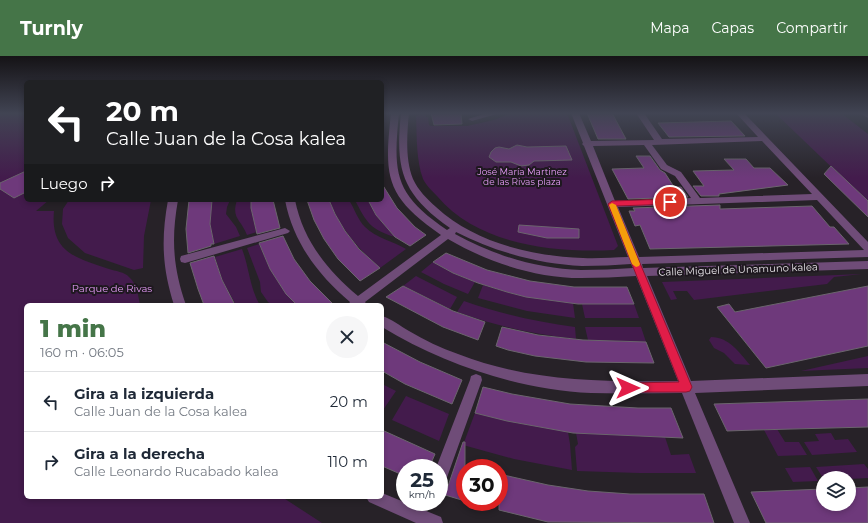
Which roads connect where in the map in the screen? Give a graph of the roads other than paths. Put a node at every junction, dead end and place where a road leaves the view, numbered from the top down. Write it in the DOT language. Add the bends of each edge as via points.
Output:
graph roads {
  1 [pos="394,135"];
  2 [pos="405,135"];
  3 [pos="583,135"];
  4 [pos="655,135"];
  5 [pos="760,135"];
  6 [pos="764,139"];
  7 [pos="660,142"];
  8 [pos="648,143"];
  9 [pos="586,144"];
  10 [pos="820,197"];
  11 [pos="696,201"];
  12 [pos="173,202"];
  13 [pos="290,202"];
  14 [pos="612,204"];
  15 [pos="456,228"];
  16 [pos="285,231"];
  17 [pos="447,235"];
  18 [pos="864,240"];
  19 [pos="868,248"];
  20 [pos="868,253"];
  21 [pos="185,259"];
  22 [pos="635,260"];
  23 [pos="868,265"];
  24 [pos="640,272"];
  25 [pos="179,303"];
  26 [pos="357,303"];
  27 [pos="359,303"];
  28 [pos="384,322"];
  29 [pos="476,380"];
  30 [pos="868,380"];
  31 [pos="686,387"];
  32 [pos="447,459"];
  33 [pos="378,499"];
  34 [pos="435,523"];
  35 [pos="742,523"];
  1 -- 17 [label="street, Calle Miguel de Unamuno kalea" via="392,157 395,181 415,210"];
  2 -- 15 [label="street, Calle Miguel de Unamuno kalea" via="404,157 412,186 430,207"];
  3 -- 9 [label="street"];
  4 -- 7 [label="street"];
  5 -- 6 [label="street"];
  6 -- 7 [label="street"];
  6 -- 10 [label="street"];
  7 -- 8 [label="street"];
  8 -- 9 [label="street"];
  8 -- 11 [label="street" via="664,167 678,174"];
  9 -- 14 [label="street"];
  10 -- 11 [label="street"];
  10 -- 18 [label="street"];
  11 -- 14 [label="street"];
  12 -- 25 [label="street" via="168,237 168,264"];
  13 -- 26 [label="street" via="297,228 312,254 333,280"];
  14 -- 22 [label="street"];
  15 -- 17 [label="street"];
  15 -- 22 [label="street, Calle Miguel de Unamuno kalea" via="482,241 534,256 583,262"];
  16 -- 21 [label="street"];
  17 -- 24 [label="street, Calle Miguel de Unamuno kalea" via="474,250 528,267 580,274"];
  17 -- 27 [label="street"];
  18 -- 19 [label="street"];
  20 -- 22 [label="street, Calle Miguel de Unamuno kalea"];
  22 -- 24 [label="street"];
  23 -- 24 [label="street, Calle Miguel de Unamuno kalea"];
  24 -- 31 [label="street"];
  28 -- 31 [label="street" via="427,347 481,367 518,377 590,387"];
  29 -- 32 [label="street"];
  30 -- 31 [label="street"];
  31 -- 35 [label="street"];
  33 -- 34 [label="street"];
}
